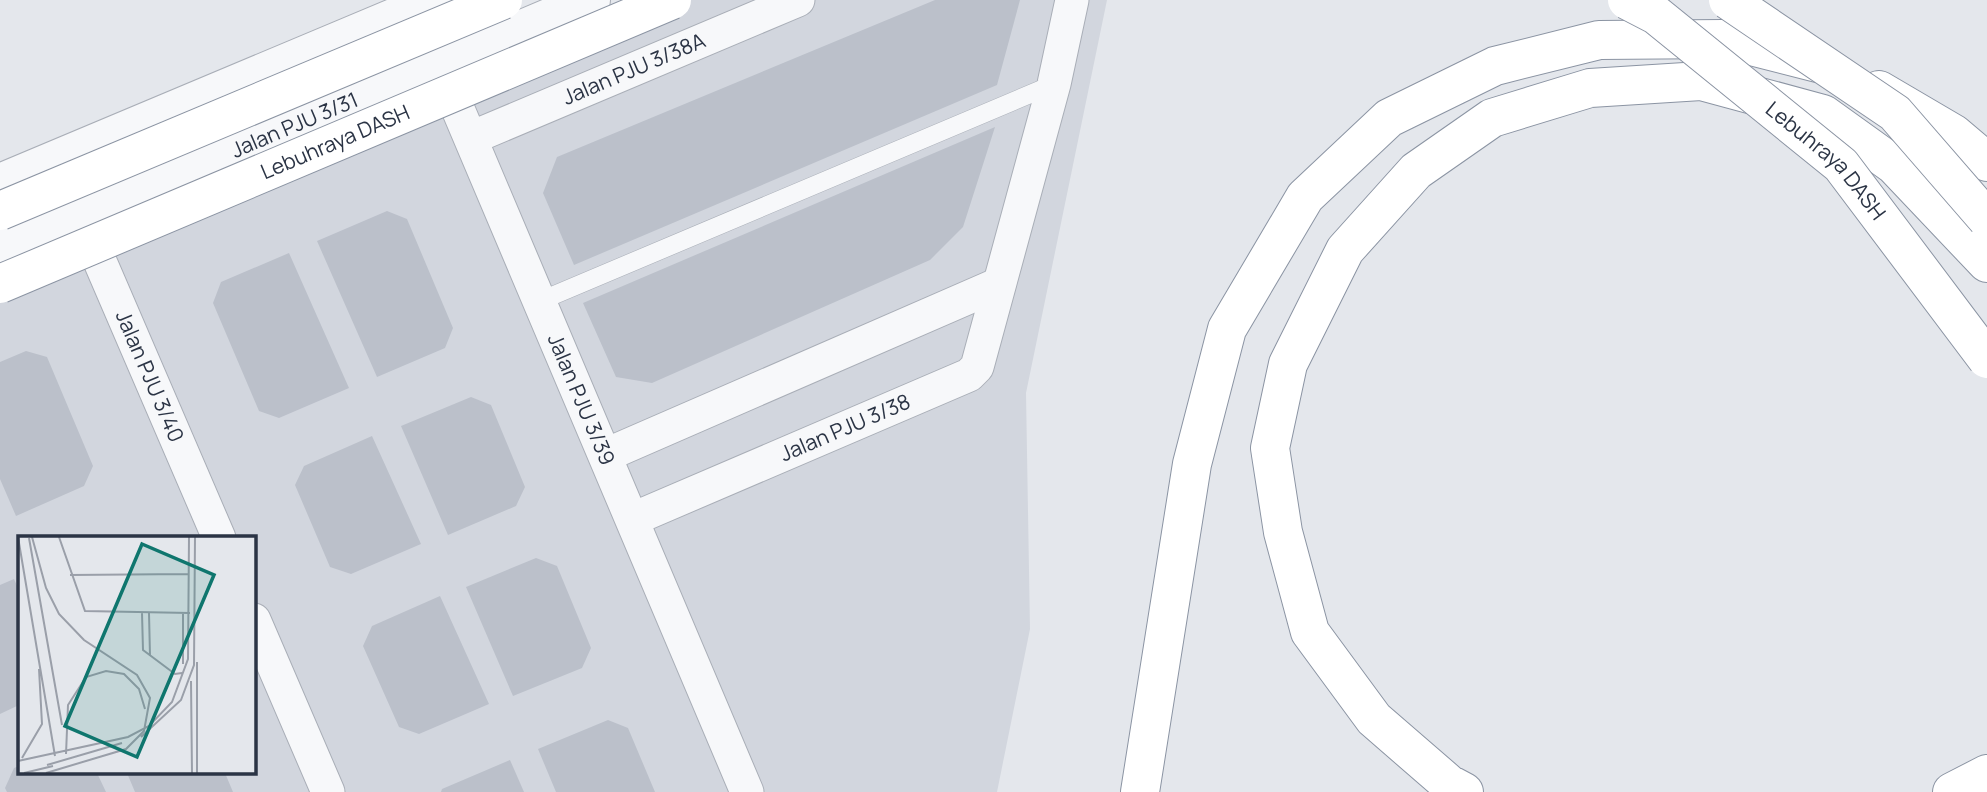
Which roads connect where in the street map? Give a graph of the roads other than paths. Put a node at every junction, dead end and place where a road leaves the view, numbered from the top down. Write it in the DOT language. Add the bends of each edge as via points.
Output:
graph roads {
  1 [pos="503,0"];
  2 [pos="591,0"];
  3 [pos="672,0"];
  4 [pos="798,0"];
  5 [pos="1072,0"];
  6 [pos="1627,0"];
  7 [pos="1728,0"];
  8 [pos="424,5"];
  9 [pos="439,62"];
  10 [pos="1054,83"];
  11 [pos="471,138"];
  12 [pos="1987,162"];
  13 [pos="0,183"];
  14 [pos="0,211"];
  15 [pos="80,216"];
  16 [pos="1987,219"];
  17 [pos="0,250"];
  18 [pos="1987,263"];
  19 [pos="0,284"];
  20 [pos="999,284"];
  21 [pos="540,301"];
  22 [pos="1987,359"];
  23 [pos="606,455"];
  24 [pos="634,519"];
  25 [pos="218,536"];
  26 [pos="256,625"];
  27 [pos="1987,774"];
  28 [pos="328,792"];
  29 [pos="747,792"];
  30 [pos="1140,792"];
  31 [pos="1464,792"];
  32 [pos="1952,792"];
  1 -- 14 [label="highway, bridge"];
  2 -- 9 [label="street, Jalan PJU 3/31"];
  3 -- 19 [label="highway, Lebuhraya DASH, bridge"];
  4 -- 11 [label="street, Jalan PJU 3/38A"];
  5 -- 10 [label="street, Jalan PJU 3/38"];
  6 -- 22 [label="highway, Lebuhraya DASH, bridge" via="1656,15 1841,165"];
  7 -- 16 [label="highway, bridge" via="1895,113"];
  8 -- 9 [label="street, Jalan PJU 3/39"];
  8 -- 13 [label="street"];
  9 -- 11 [label="street, Jalan PJU 3/39"];
  9 -- 15 [label="street, Jalan PJU 3/31"];
  10 -- 20 [label="street, Jalan PJU 3/38"];
  10 -- 21 [label="lane"];
  11 -- 21 [label="street, Jalan PJU 3/39"];
  12 -- 30 [label="highway" via="1954,134 1846,71 1724,39 1600,40 1495,66 1389,118 1305,197 1227,329 1192,464"];
  15 -- 17 [label="street, Jalan PJU 3/31"];
  15 -- 25 [label="street, Jalan PJU 3/40"];
  18 -- 31 [label="highway" via="1894,164 1823,114 1702,81 1590,88 1492,118 1416,171 1345,250 1288,364 1269,448 1283,532 1311,632 1374,719"];
  20 -- 23 [label="street"];
  20 -- 24 [label="street, Jalan PJU 3/38" via="982,355 969,375"];
  21 -- 23 [label="street, Jalan PJU 3/39"];
  23 -- 24 [label="street, Jalan PJU 3/39"];
  24 -- 29 [label="street, Jalan PJU 3/39"];
  26 -- 28 [label="street"];
  27 -- 32 [label="highway"];
}
